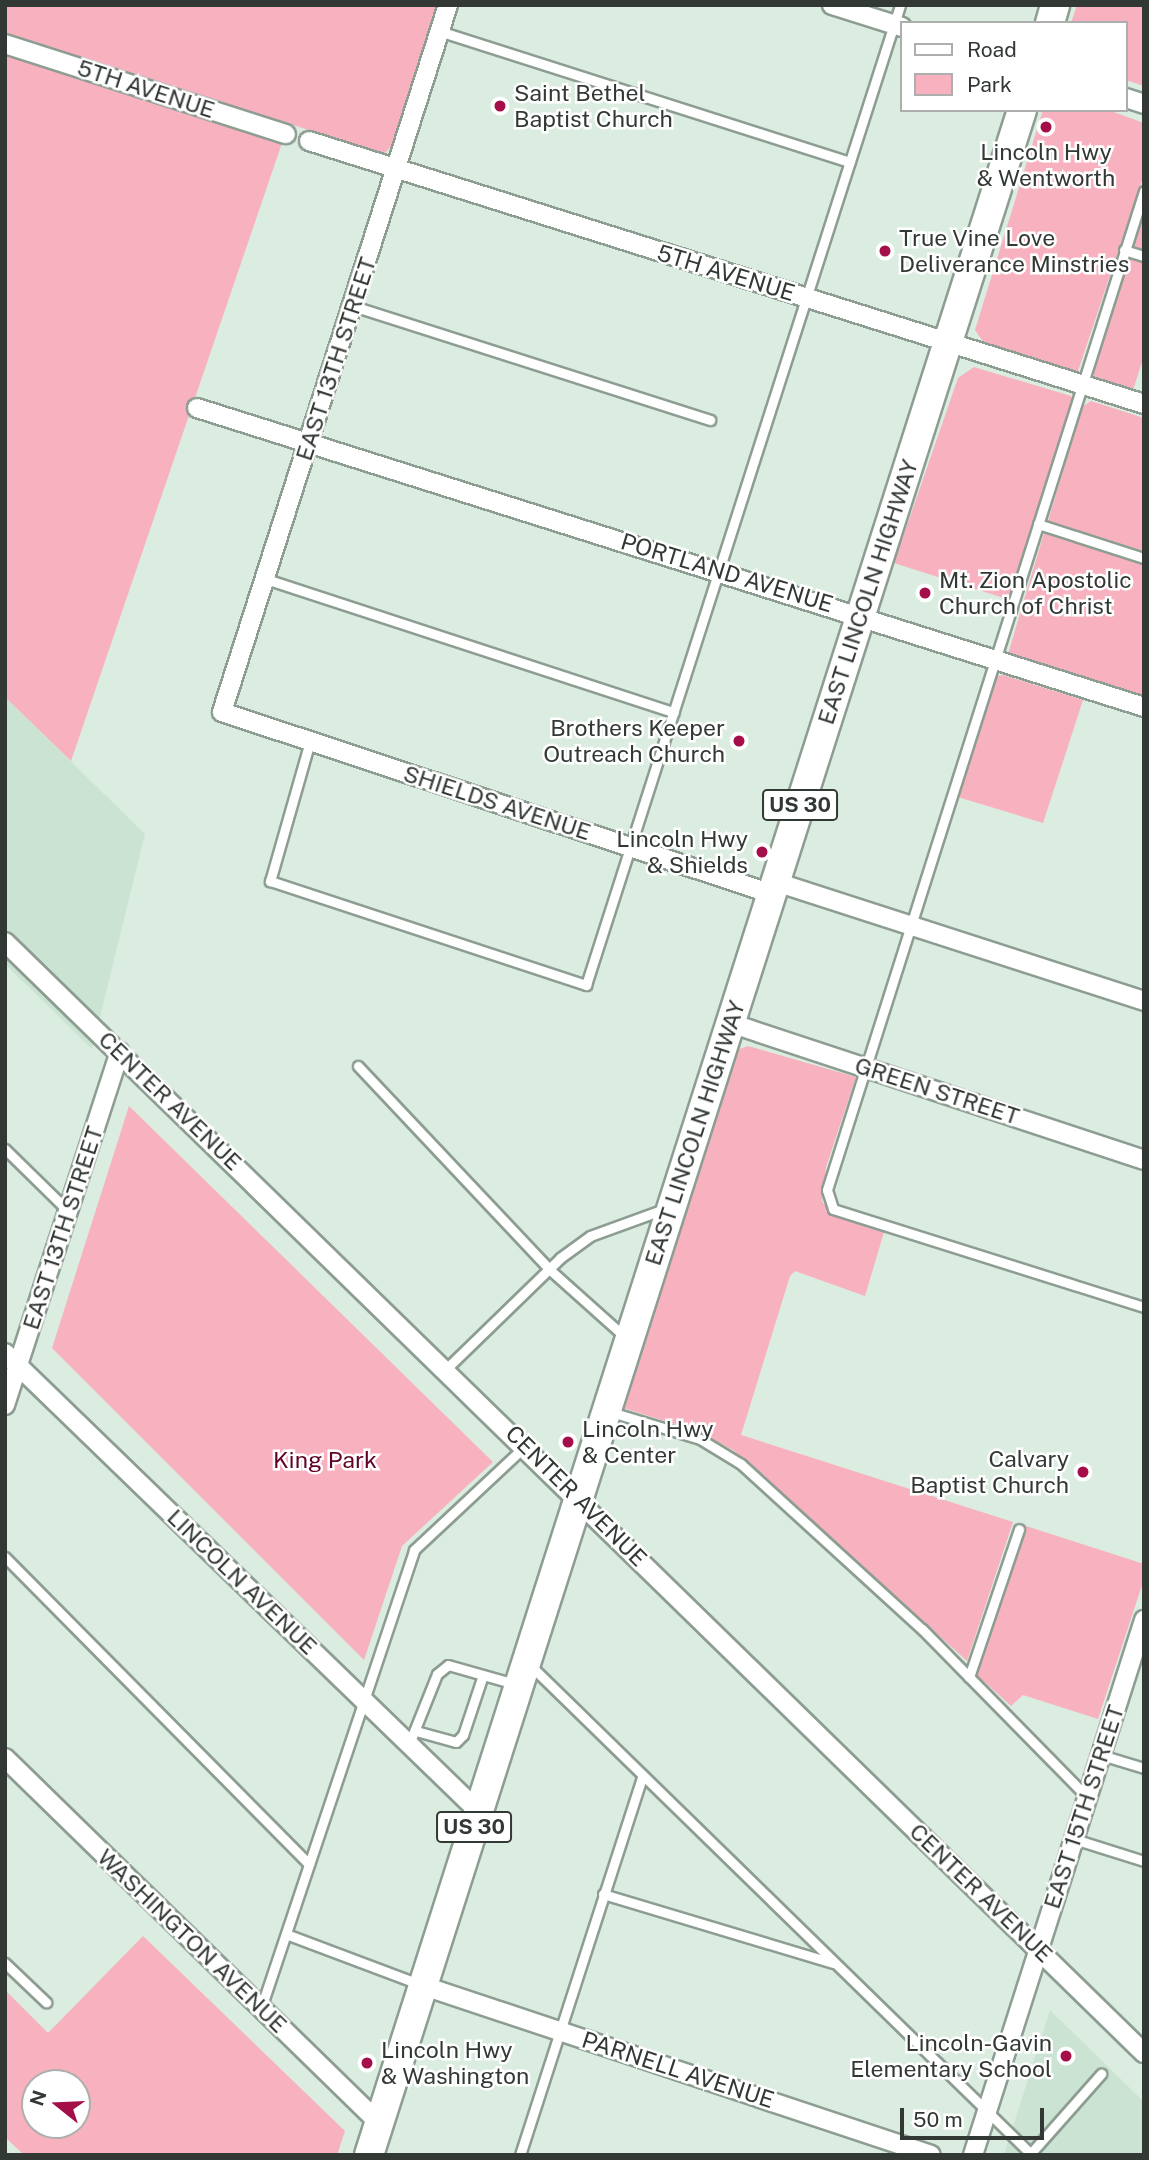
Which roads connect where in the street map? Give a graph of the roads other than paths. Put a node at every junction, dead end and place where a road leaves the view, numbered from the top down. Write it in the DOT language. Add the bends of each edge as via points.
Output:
graph roads {
  1 [pos="448,5"];
  2 [pos="832,5"];
  3 [pos="900,5"];
  4 [pos="898,26"];
  5 [pos="439,31"];
  6 [pos="5,44"];
  7 [pos="1021,112"];
  8 [pos="286,134"];
  9 [pos="309,141"];
  10 [pos="850,162"];
  11 [pos="396,170"];
  12 [pos="1144,191"];
  13 [pos="1124,250"];
  14 [pos="1144,256"];
  15 [pos="807,298"];
  16 [pos="353,306"];
  17 [pos="948,342"];
  18 [pos="1082,385"];
  19 [pos="1144,404"];
  20 [pos="197,408"];
  21 [pos="710,420"];
  22 [pos="309,443"];
  23 [pos="1038,524"];
  24 [pos="1144,558"];
  25 [pos="720,570"];
  26 [pos="266,579"];
  27 [pos="861,615"];
  28 [pos="997,660"];
  29 [pos="1144,707"];
  30 [pos="222,712"];
  31 [pos="674,712"];
  32 [pos="310,741"];
  33 [pos="631,848"];
  34 [pos="774,888"];
  35 [pos="912,926"];
  36 [pos="5,942"];
  37 [pos="1144,1001"];
  38 [pos="730,1023"];
  39 [pos="120,1052"];
  40 [pos="358,1066"];
  41 [pos="866,1068"];
  42 [pos="5,1149"];
  43 [pos="1144,1160"];
  44 [pos="672,1207"];
  45 [pos="68,1211"];
  46 [pos="549,1269"];
  47 [pos="1144,1307"];
  48 [pos="629,1340"];
  49 [pos="12,1359"];
  50 [pos="446,1369"];
  51 [pos="5,1405"];
  52 [pos="607,1410"];
  53 [pos="525,1446"];
  54 [pos="578,1500"];
  55 [pos="1019,1529"];
  56 [pos="5,1557"];
  57 [pos="1144,1620"];
  58 [pos="523,1673"];
  59 [pos="483,1675"];
  60 [pos="969,1677"];
  61 [pos="364,1700"];
  62 [pos="413,1737"];
  63 [pos="1101,1755"];
  64 [pos="5,1758"];
  65 [pos="1144,1768"];
  66 [pos="643,1775"];
  67 [pos="1087,1797"];
  68 [pos="479,1812"];
  69 [pos="1074,1839"];
  70 [pos="1144,1861"];
  71 [pos="309,1864"];
  72 [pos="603,1894"];
  73 [pos="286,1934"];
  74 [pos="1039,1949"];
  75 [pos="5,1963"];
  76 [pos="837,1964"];
  77 [pos="424,1986"];
  78 [pos="46,2002"];
  79 [pos="261,2008"];
  80 [pos="558,2030"];
  81 [pos="1144,2053"];
  82 [pos="1101,2074"];
  83 [pos="986,2111"];
  84 [pos="379,2123"];
  85 [pos="1031,2154"];
  86 [pos="369,2155"];
  87 [pos="520,2155"];
  88 [pos="931,2155"];
  89 [pos="973,2155"];
  1 -- 5 [label="street, EAST 13TH STREET"];
  2 -- 4 [label="street"];
  3 -- 4 [label="lane"];
  4 -- 10 [label="lane"];
  5 -- 10 [label="lane"];
  5 -- 11 [label="street, EAST 13TH STREET"];
  6 -- 8 [label="street, 5TH AVENUE"];
  7 -- 17 [label="main road, EAST LINCOLN HIGHWAY / US 30"];
  9 -- 11 [label="street, 5TH AVENUE"];
  10 -- 15 [label="lane"];
  11 -- 15 [label="street, 5TH AVENUE"];
  11 -- 16 [label="street, EAST 13TH STREET"];
  12 -- 13 [label="lane"];
  13 -- 14 [label="lane"];
  13 -- 18 [label="lane"];
  15 -- 17 [label="street, 5TH AVENUE"];
  15 -- 25 [label="lane"];
  16 -- 21 [label="lane"];
  16 -- 22 [label="street, EAST 13TH STREET"];
  17 -- 18 [label="street, 5TH AVENUE"];
  17 -- 27 [label="main road, EAST LINCOLN HIGHWAY / US 30"];
  18 -- 19 [label="street, 5TH AVENUE"];
  18 -- 23 [label="lane"];
  20 -- 22 [label="street, PORTLAND AVENUE"];
  22 -- 25 [label="street, PORTLAND AVENUE"];
  22 -- 26 [label="street, EAST 13TH STREET"];
  23 -- 24 [label="lane"];
  23 -- 28 [label="lane"];
  25 -- 27 [label="street, PORTLAND AVENUE"];
  25 -- 31 [label="lane"];
  26 -- 30 [label="street, EAST 13TH STREET"];
  26 -- 31 [label="lane"];
  27 -- 28 [label="street, PORTLAND AVENUE"];
  27 -- 34 [label="main road, EAST LINCOLN HIGHWAY / US 30"];
  28 -- 29 [label="street, PORTLAND AVENUE"];
  28 -- 35 [label="lane"];
  30 -- 32 [label="street, SHIELDS AVENUE"];
  31 -- 33 [label="lane"];
  32 -- 33 [label="street, SHIELDS AVENUE"];
  32 -- 33 [label="lane" via="270,880 362,911 586,985"];
  33 -- 34 [label="street, SHIELDS AVENUE"];
  34 -- 35 [label="street, SHIELDS AVENUE"];
  34 -- 38 [label="main road, EAST LINCOLN HIGHWAY / US 30"];
  35 -- 37 [label="street, SHIELDS AVENUE"];
  35 -- 41 [label="lane"];
  36 -- 39 [label="street, CENTER AVENUE"];
  38 -- 41 [label="street, GREEN STREET"];
  38 -- 44 [label="main road, EAST LINCOLN HIGHWAY / US 30"];
  39 -- 45 [label="street, EAST 13TH STREET"];
  39 -- 50 [label="street, CENTER AVENUE"];
  40 -- 46 [label="lane"];
  41 -- 43 [label="street, GREEN STREET"];
  41 -- 47 [label="lane" via="827,1190 833,1209"];
  42 -- 45 [label="lane"];
  44 -- 46 [label="lane" via="590,1236"];
  44 -- 48 [label="main road, EAST LINCOLN HIGHWAY / US 30"];
  45 -- 49 [label="street, EAST 13TH STREET"];
  46 -- 48 [label="lane"];
  46 -- 50 [label="lane"];
  48 -- 52 [label="main road, EAST LINCOLN HIGHWAY / US 30"];
  49 -- 51 [label="street, EAST 13TH STREET"];
  49 -- 61 [label="street, LINCOLN AVENUE"];
  50 -- 53 [label="street, CENTER AVENUE"];
  52 -- 54 [label="main road, EAST LINCOLN HIGHWAY / US 30"];
  52 -- 60 [label="lane" via="700,1439 741,1464"];
  53 -- 54 [label="street, CENTER AVENUE"];
  53 -- 61 [label="lane" via="414,1550"];
  54 -- 58 [label="main road, EAST LINCOLN HIGHWAY / US 30"];
  54 -- 74 [label="street, CENTER AVENUE"];
  55 -- 60 [label="lane"];
  56 -- 71 [label="lane"];
  57 -- 63 [label="street, EAST 15TH STREET"];
  58 -- 59 [label="lane"];
  58 -- 66 [label="lane"];
  58 -- 68 [label="main road, EAST LINCOLN HIGHWAY / US 30"];
  59 -- 62 [label="lane" via="463,1735 456,1742"];
  59 -- 62 [label="lane" via="449,1665 442,1670"];
  60 -- 67 [label="lane"];
  61 -- 62 [label="street, LINCOLN AVENUE"];
  61 -- 71 [label="lane"];
  62 -- 68 [label="street, LINCOLN AVENUE"];
  63 -- 65 [label="lane"];
  63 -- 67 [label="street, EAST 15TH STREET"];
  64 -- 79 [label="street, WASHINGTON AVENUE"];
  66 -- 72 [label="lane"];
  66 -- 76 [label="lane"];
  67 -- 69 [label="street, EAST 15TH STREET"];
  68 -- 77 [label="main road, EAST LINCOLN HIGHWAY / US 30"];
  69 -- 70 [label="lane"];
  69 -- 74 [label="street, EAST 15TH STREET"];
  71 -- 73 [label="lane"];
  72 -- 76 [label="lane"];
  72 -- 80 [label="lane"];
  73 -- 77 [label="lane"];
  73 -- 79 [label="lane"];
  74 -- 81 [label="street, CENTER AVENUE"];
  74 -- 83 [label="street, EAST 15TH STREET"];
  75 -- 78 [label="lane"];
  76 -- 83 [label="lane"];
  77 -- 80 [label="street, PARNELL AVENUE"];
  77 -- 84 [label="main road, EAST LINCOLN HIGHWAY / US 30"];
  79 -- 84 [label="street, WASHINGTON AVENUE"];
  80 -- 87 [label="lane"];
  80 -- 88 [label="street, PARNELL AVENUE"];
  82 -- 85 [label="lane"];
  83 -- 85 [label="lane"];
  83 -- 89 [label="street, EAST 15TH STREET"];
  84 -- 86 [label="main road, EAST LINCOLN HIGHWAY / US 30"];
}
